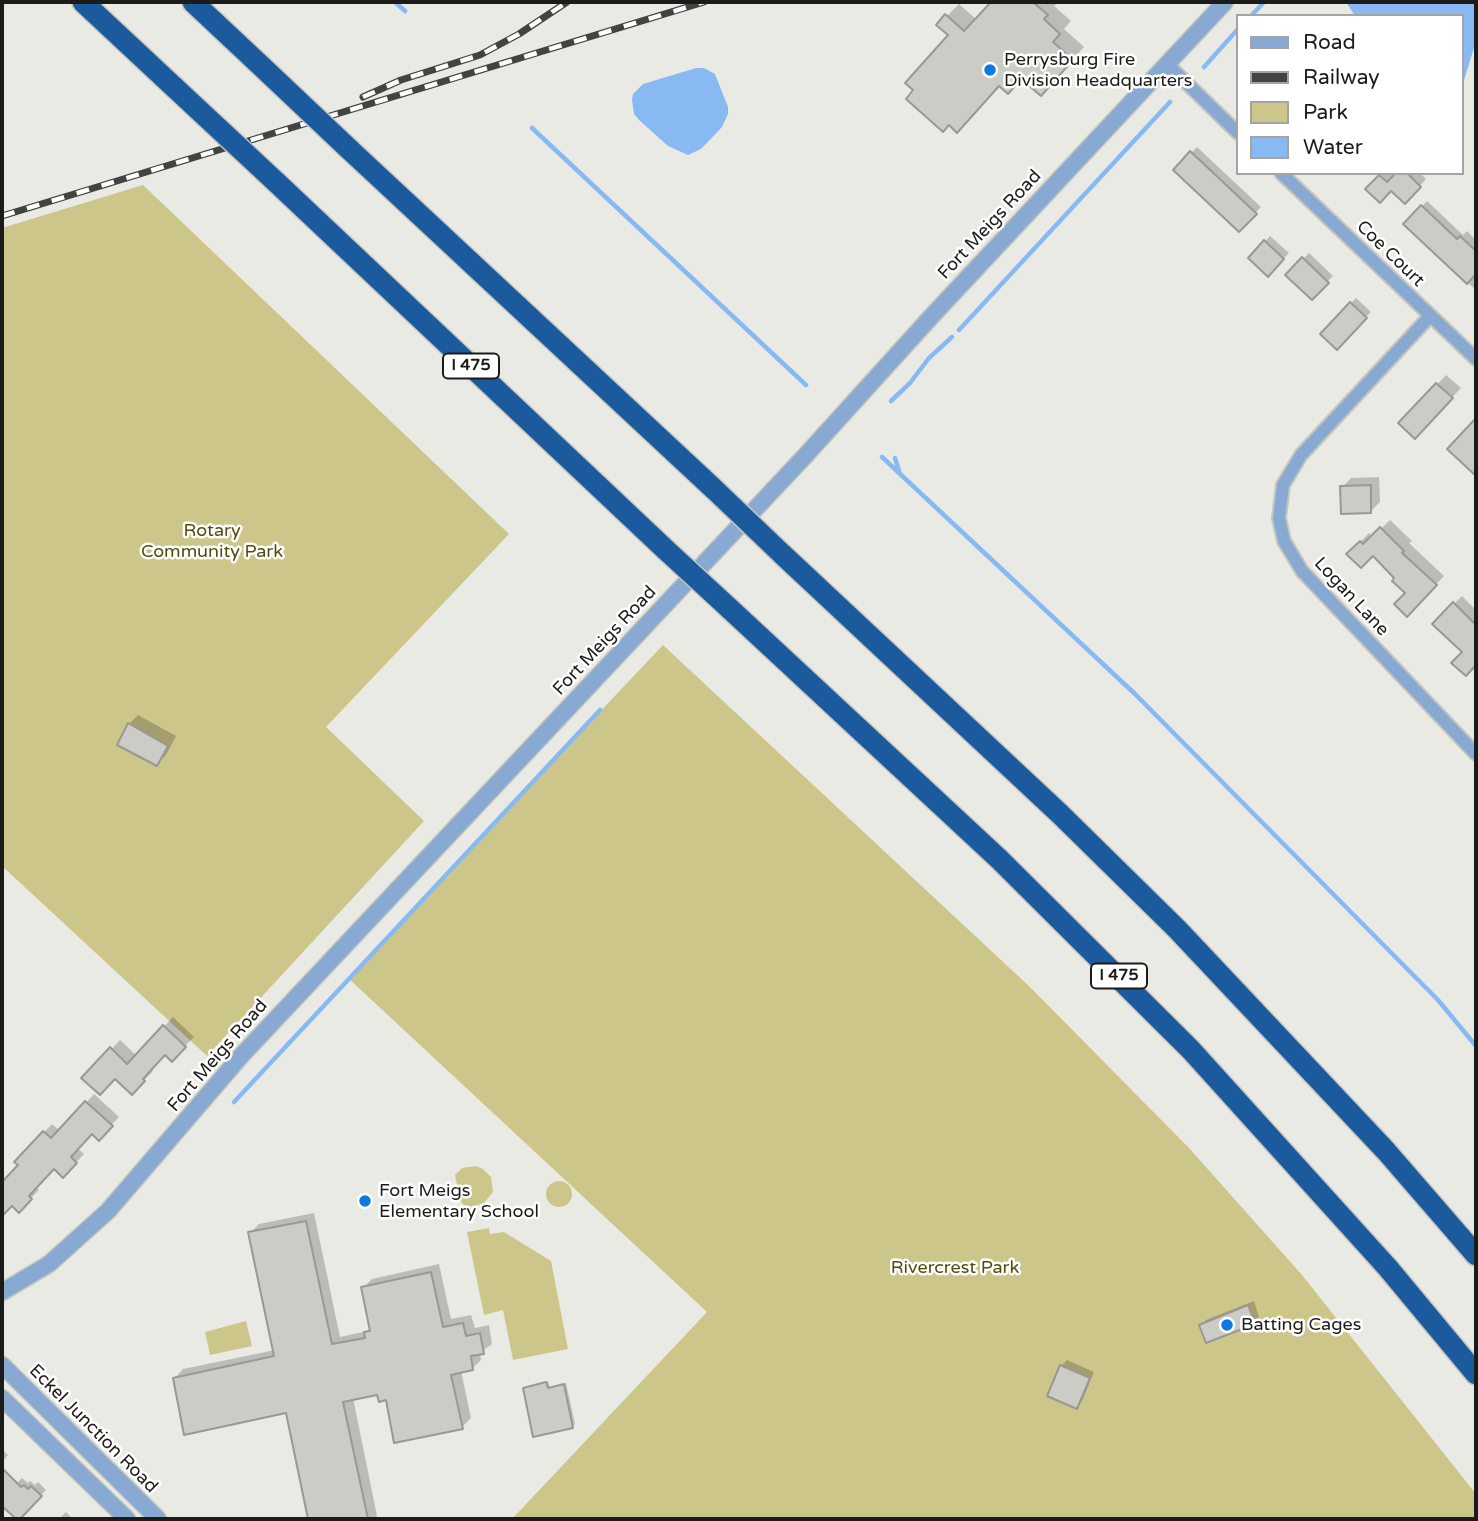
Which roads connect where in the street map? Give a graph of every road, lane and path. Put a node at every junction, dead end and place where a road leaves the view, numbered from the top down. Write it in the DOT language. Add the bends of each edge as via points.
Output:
graph roads {
  1 [pos="83,2"];
  2 [pos="193,2"];
  3 [pos="1225,2"];
  4 [pos="1167,64"];
  5 [pos="1236,131"];
  6 [pos="1283,175"];
  7 [pos="1430,316"];
  8 [pos="1476,359"];
  9 [pos="1476,754"];
  10 [pos="1476,1255"];
  11 [pos="2,1292"];
  12 [pos="2,1365"];
  13 [pos="1476,1374"];
  14 [pos="2,1398"];
  15 [pos="127,1519"];
  16 [pos="158,1519"];
  1 -- 13 [label="highway, I 475, bridge" via="1100,958 1191,1050 1370,1247"];
  2 -- 10 [label="highway, bridge" via="1060,814 1177,929 1378,1142"];
  3 -- 4 [label="street, Fort Meigs Road"];
  4 -- 5 [label="street"];
  4 -- 11 [label="street, Fort Meigs Road" via="241,1056 108,1211 49,1264"];
  6 -- 7 [label="street, Coe Court"];
  7 -- 8 [label="street, Coe Court"];
  7 -- 9 [label="street, Logan Lane" via="1301,455 1283,485 1279,518 1284,541 1302,571"];
  12 -- 16 [label="street, Eckel Junction Road"];
  14 -- 15 [label="street"];
}
